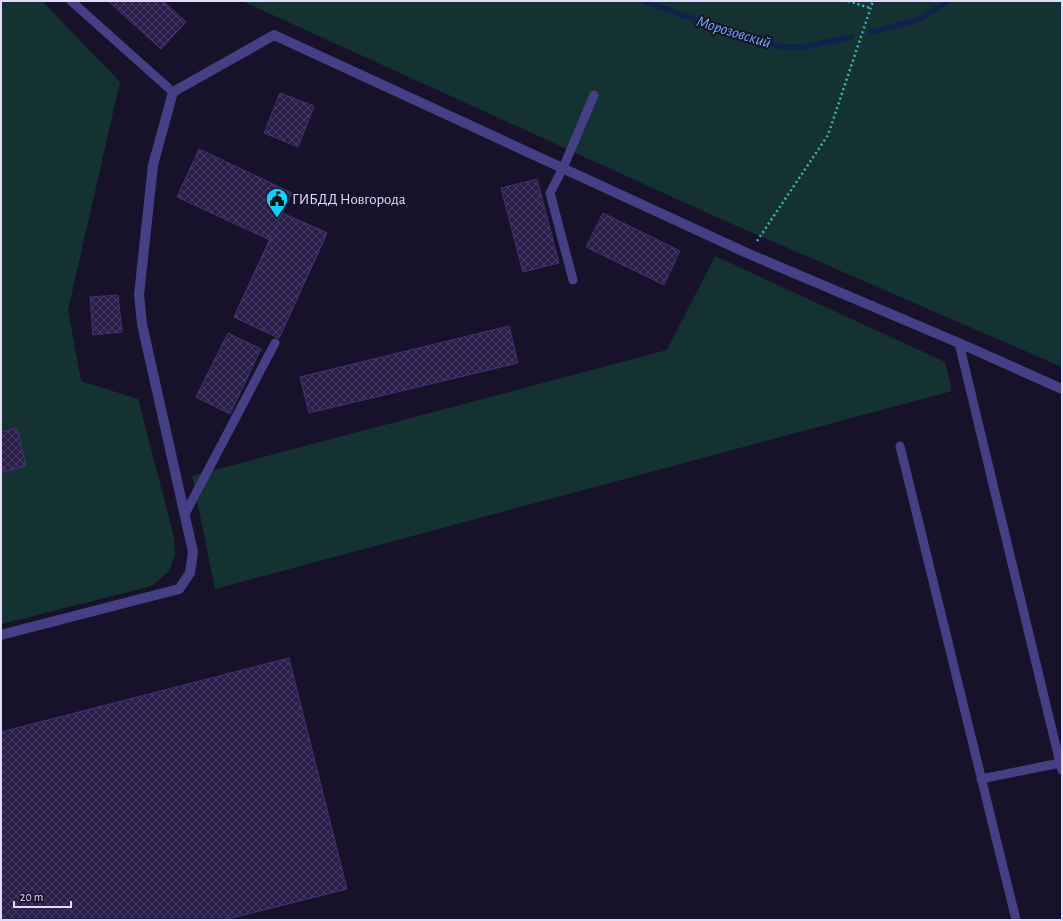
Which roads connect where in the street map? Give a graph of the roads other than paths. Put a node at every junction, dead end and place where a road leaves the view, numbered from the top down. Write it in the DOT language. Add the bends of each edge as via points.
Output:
graph roads {
  1 [pos="72,1"];
  2 [pos="174,92"];
  3 [pos="594,96"];
  4 [pos="564,168"];
  5 [pos="573,280"];
  6 [pos="275,343"];
  7 [pos="959,343"];
  8 [pos="1062,388"];
  9 [pos="900,446"];
  10 [pos="185,514"];
  11 [pos="1,635"];
  12 [pos="1061,765"];
  13 [pos="981,778"];
  14 [pos="1016,920"];
  1 -- 2 [label="lane"];
  2 -- 4 [label="street" via="274,35"];
  2 -- 10 [label="street" via="153,165 139,295 142,324"];
  3 -- 4 [label="lane"];
  4 -- 5 [label="lane" via="550,193"];
  4 -- 7 [label="street" via="749,254"];
  6 -- 10 [label="lane"];
  7 -- 8 [label="street"];
  7 -- 12 [label="lane"];
  9 -- 13 [label="lane"];
  10 -- 11 [label="street" via="193,552 190,573 179,589"];
  12 -- 13 [label="lane"];
  13 -- 14 [label="lane"];
}
